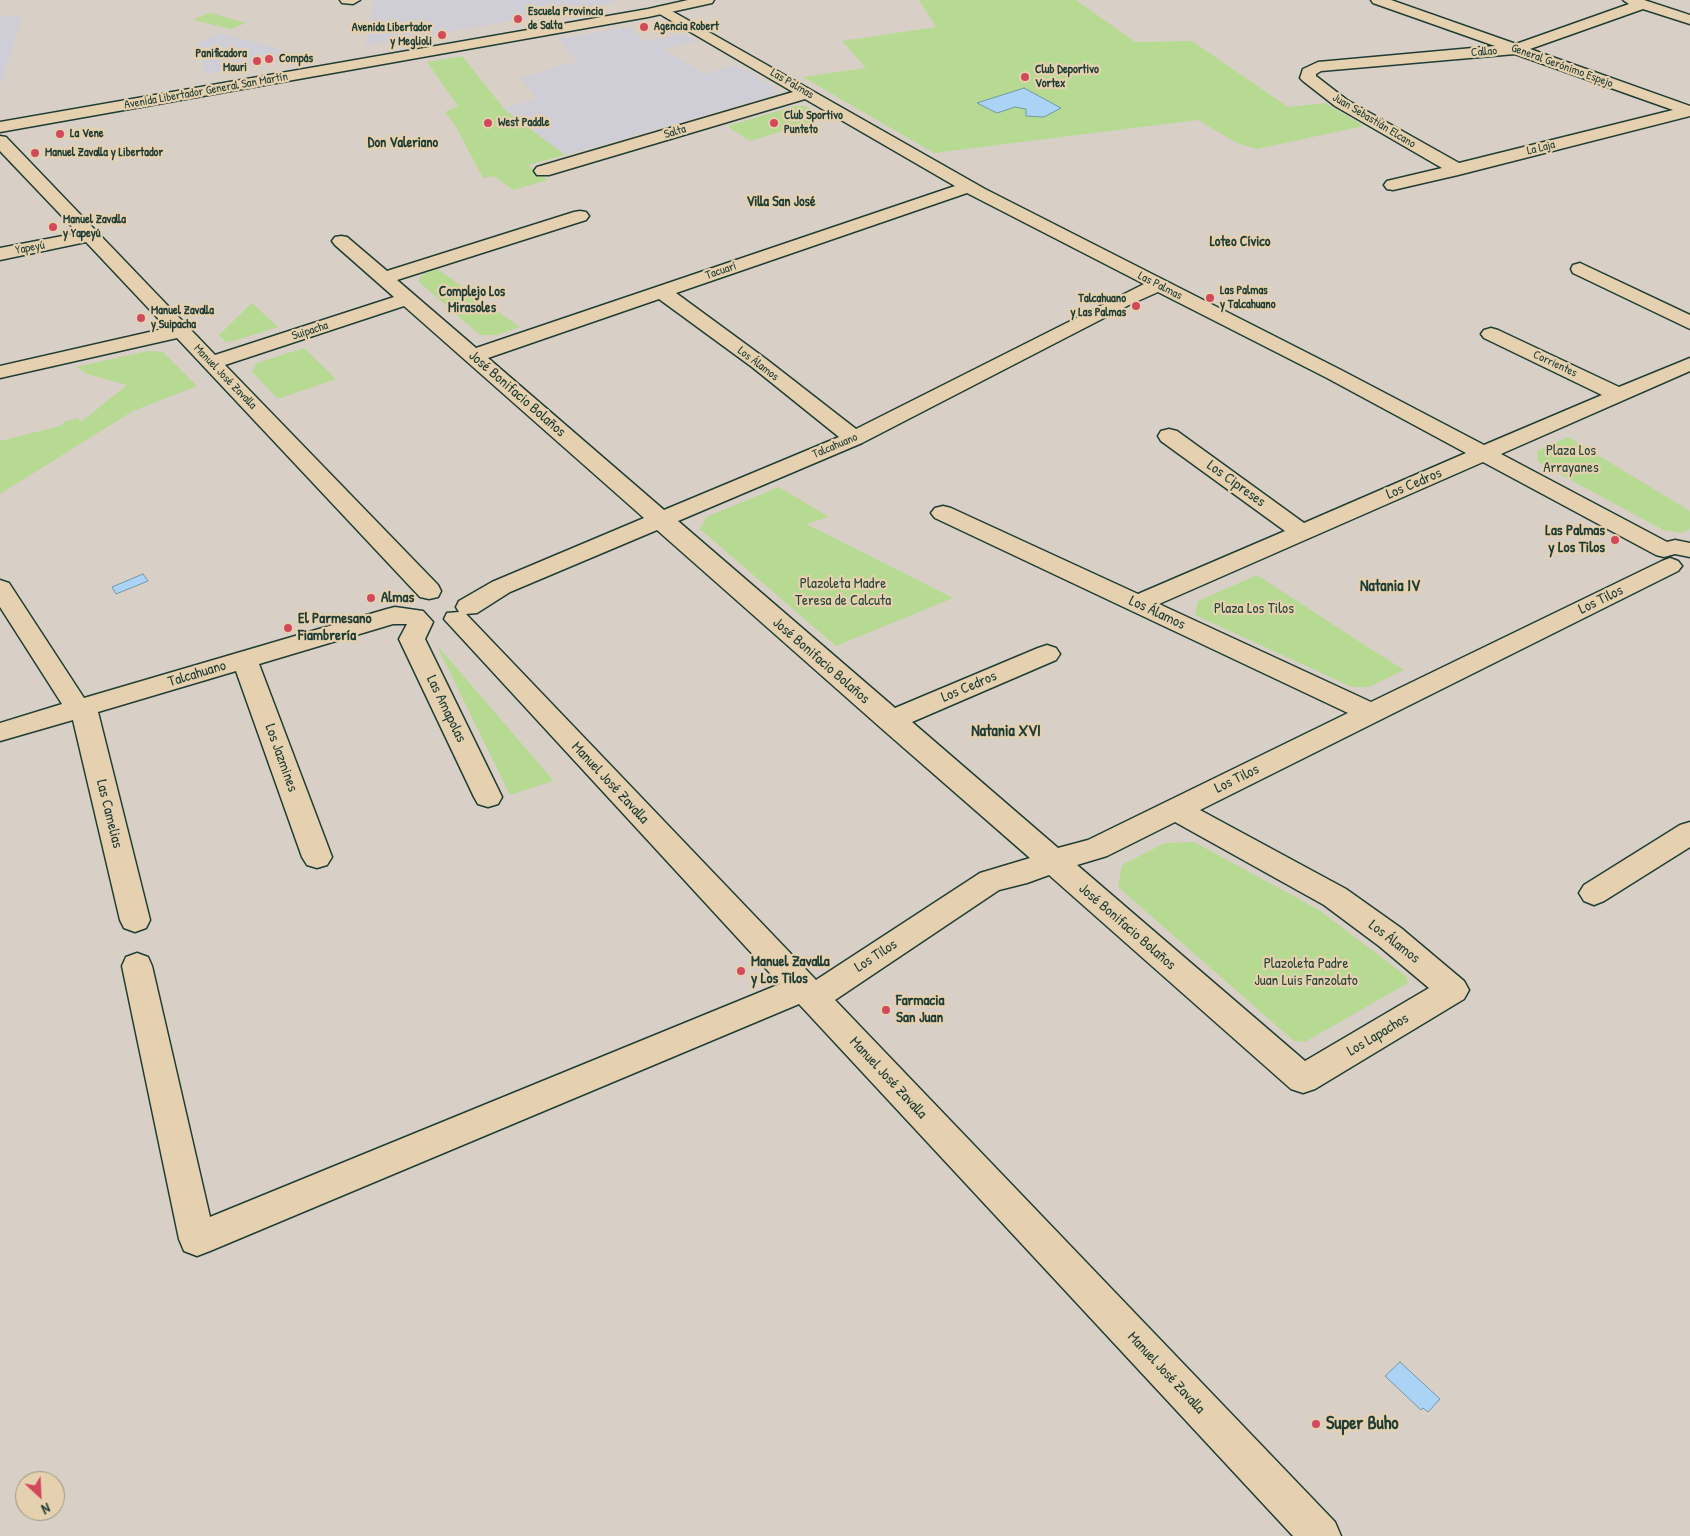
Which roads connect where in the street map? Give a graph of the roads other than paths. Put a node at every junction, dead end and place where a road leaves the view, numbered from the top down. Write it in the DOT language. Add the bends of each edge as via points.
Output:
graph roads {
  1 [pos="346,0"];
  2 [pos="353,0"];
  3 [pos="677,0"];
  4 [pos="707,0"];
  5 [pos="1378,0"];
  6 [pos="1636,2"];
  7 [pos="1421,3"];
  8 [pos="653,5"];
  9 [pos="1403,9"];
  10 [pos="1690,20"];
  11 [pos="1516,49"];
  12 [pos="1318,67"];
  13 [pos="807,93"];
  14 [pos="1690,111"];
  15 [pos="0,119"];
  16 [pos="0,127"];
  17 [pos="0,141"];
  18 [pos="1458,170"];
  19 [pos="543,171"];
  20 [pos="1393,185"];
  21 [pos="969,187"];
  22 [pos="580,216"];
  23 [pos="90,236"];
  24 [pos="341,241"];
  25 [pos="0,254"];
  26 [pos="1580,269"];
  27 [pos="383,278"];
  28 [pos="1158,285"];
  29 [pos="660,291"];
  30 [pos="408,299"];
  31 [pos="1690,323"];
  32 [pos="181,331"];
  33 [pos="1491,334"];
  34 [pos="473,356"];
  35 [pos="211,363"];
  36 [pos="1690,364"];
  37 [pos="0,372"];
  38 [pos="1620,395"];
  39 [pos="1169,436"];
  40 [pos="854,438"];
  41 [pos="1483,454"];
  42 [pos="943,513"];
  43 [pos="659,520"];
  44 [pos="1302,532"];
  45 [pos="1678,560"];
  46 [pos="0,588"];
  47 [pos="1137,604"];
  48 [pos="463,607"];
  49 [pos="415,609"];
  50 [pos="1047,654"];
  51 [pos="245,660"];
  52 [pos="81,708"];
  53 [pos="1371,713"];
  54 [pos="890,721"];
  55 [pos="0,732"];
  56 [pos="488,797"];
  57 [pos="1175,809"];
  58 [pos="1690,833"];
  59 [pos="317,857"];
  60 [pos="1052,862"];
  61 [pos="1594,893"];
  62 [pos="135,920"];
  63 [pos="137,966"];
  64 [pos="1453,990"];
  65 [pos="808,993"];
  66 [pos="1302,1079"];
  67 [pos="1321,1536"];
  1 -- 2 [label="street"];
  3 -- 8 [label="street, Avenida Libertador General San Martín"];
  4 -- 8 [label="street, Avenida Libertador General San Martín"];
  5 -- 9 [label="street, General Gerónimo Espejo"];
  6 -- 10 [label="street"];
  6 -- 11 [label="street, Callao"];
  7 -- 9 [label="street"];
  8 -- 13 [label="street, Las Palmas"];
  8 -- 15 [label="street, Avenida Libertador General San Martín"];
  8 -- 16 [label="street, Avenida Libertador General San Martín"];
  9 -- 11 [label="street, General Gerónimo Espejo"];
  11 -- 12 [label="street, Callao"];
  11 -- 14 [label="street, General Gerónimo Espejo"];
  12 -- 18 [label="street, Juan Sebastián Elcano" via="1308,72 1308,78 1341,103"];
  13 -- 19 [label="street, Salta"];
  13 -- 21 [label="street, Las Palmas"];
  14 -- 18 [label="street, La Laja"];
  17 -- 23 [label="street, Manuel José Zavalla"];
  18 -- 20 [label="street, La Laja"];
  21 -- 28 [label="street, Las Palmas"];
  21 -- 29 [label="street, Tacuarí"];
  22 -- 27 [label="street"];
  23 -- 25 [label="street, Yapeyú"];
  23 -- 32 [label="street, Manuel José Zavalla"];
  24 -- 27 [label="street, José Bonifacio Bolaños"];
  26 -- 31 [label="street"];
  27 -- 30 [label="street, José Bonifacio Bolaños"];
  28 -- 40 [label="street, Talcahuano"];
  28 -- 41 [label="street, Las Palmas"];
  29 -- 34 [label="street, Tacuarí"];
  29 -- 40 [label="street, Los Álamos"];
  30 -- 34 [label="street, José Bonifacio Bolaños"];
  30 -- 35 [label="street, Suipacha"];
  32 -- 35 [label="street, Manuel José Zavalla"];
  32 -- 37 [label="street"];
  33 -- 38 [label="street, Corrientes"];
  34 -- 43 [label="street, José Bonifacio Bolaños"];
  35 -- 49 [label="street, Manuel José Zavalla"];
  36 -- 38 [label="street, Los Cedros"];
  38 -- 41 [label="street, Los Cedros"];
  39 -- 44 [label="street, Los Cipreses"];
  40 -- 43 [label="street, Talcahuano"];
  41 -- 44 [label="street, Los Cedros"];
  41 -- 45 [label="street, Las Palmas"];
  42 -- 47 [label="street, Los Álamos"];
  43 -- 48 [label="street, Talcahuano" via="501,587"];
  43 -- 54 [label="street, José Bonifacio Bolaños"];
  44 -- 47 [label="street, Los Cedros"];
  45 -- 53 [label="street, Los Tilos"];
  46 -- 52 [label="street, Las Camelias"];
  47 -- 53 [label="street, Los Álamos"];
  48 -- 49 [label="street" via="438,624"];
  48 -- 49 [label="street" via="450,589"];
  48 -- 65 [label="street, Manuel José Zavalla"];
  49 -- 51 [label="street, Talcahuano"];
  49 -- 56 [label="street, Las Amapolas" via="412,639"];
  50 -- 54 [label="street, Los Cedros"];
  51 -- 52 [label="street, Talcahuano"];
  51 -- 59 [label="street, Los Jazmines"];
  52 -- 55 [label="street, Talcahuano"];
  52 -- 62 [label="street, Las Camelias"];
  53 -- 57 [label="street, Los Tilos"];
  54 -- 60 [label="street, José Bonifacio Bolaños"];
  57 -- 60 [label="street, Los Tilos" via="1097,848"];
  57 -- 64 [label="street, Los Álamos" via="1334,897 1390,937"];
  58 -- 61 [label="street"];
  60 -- 65 [label="street, Los Tilos" via="990,881"];
  60 -- 66 [label="street, José Bonifacio Bolaños"];
  63 -- 65 [label="street, Los Tilos" via="196,1239"];
  64 -- 66 [label="street, Los Lapachos"];
  65 -- 67 [label="street, Manuel José Zavalla"];
}
